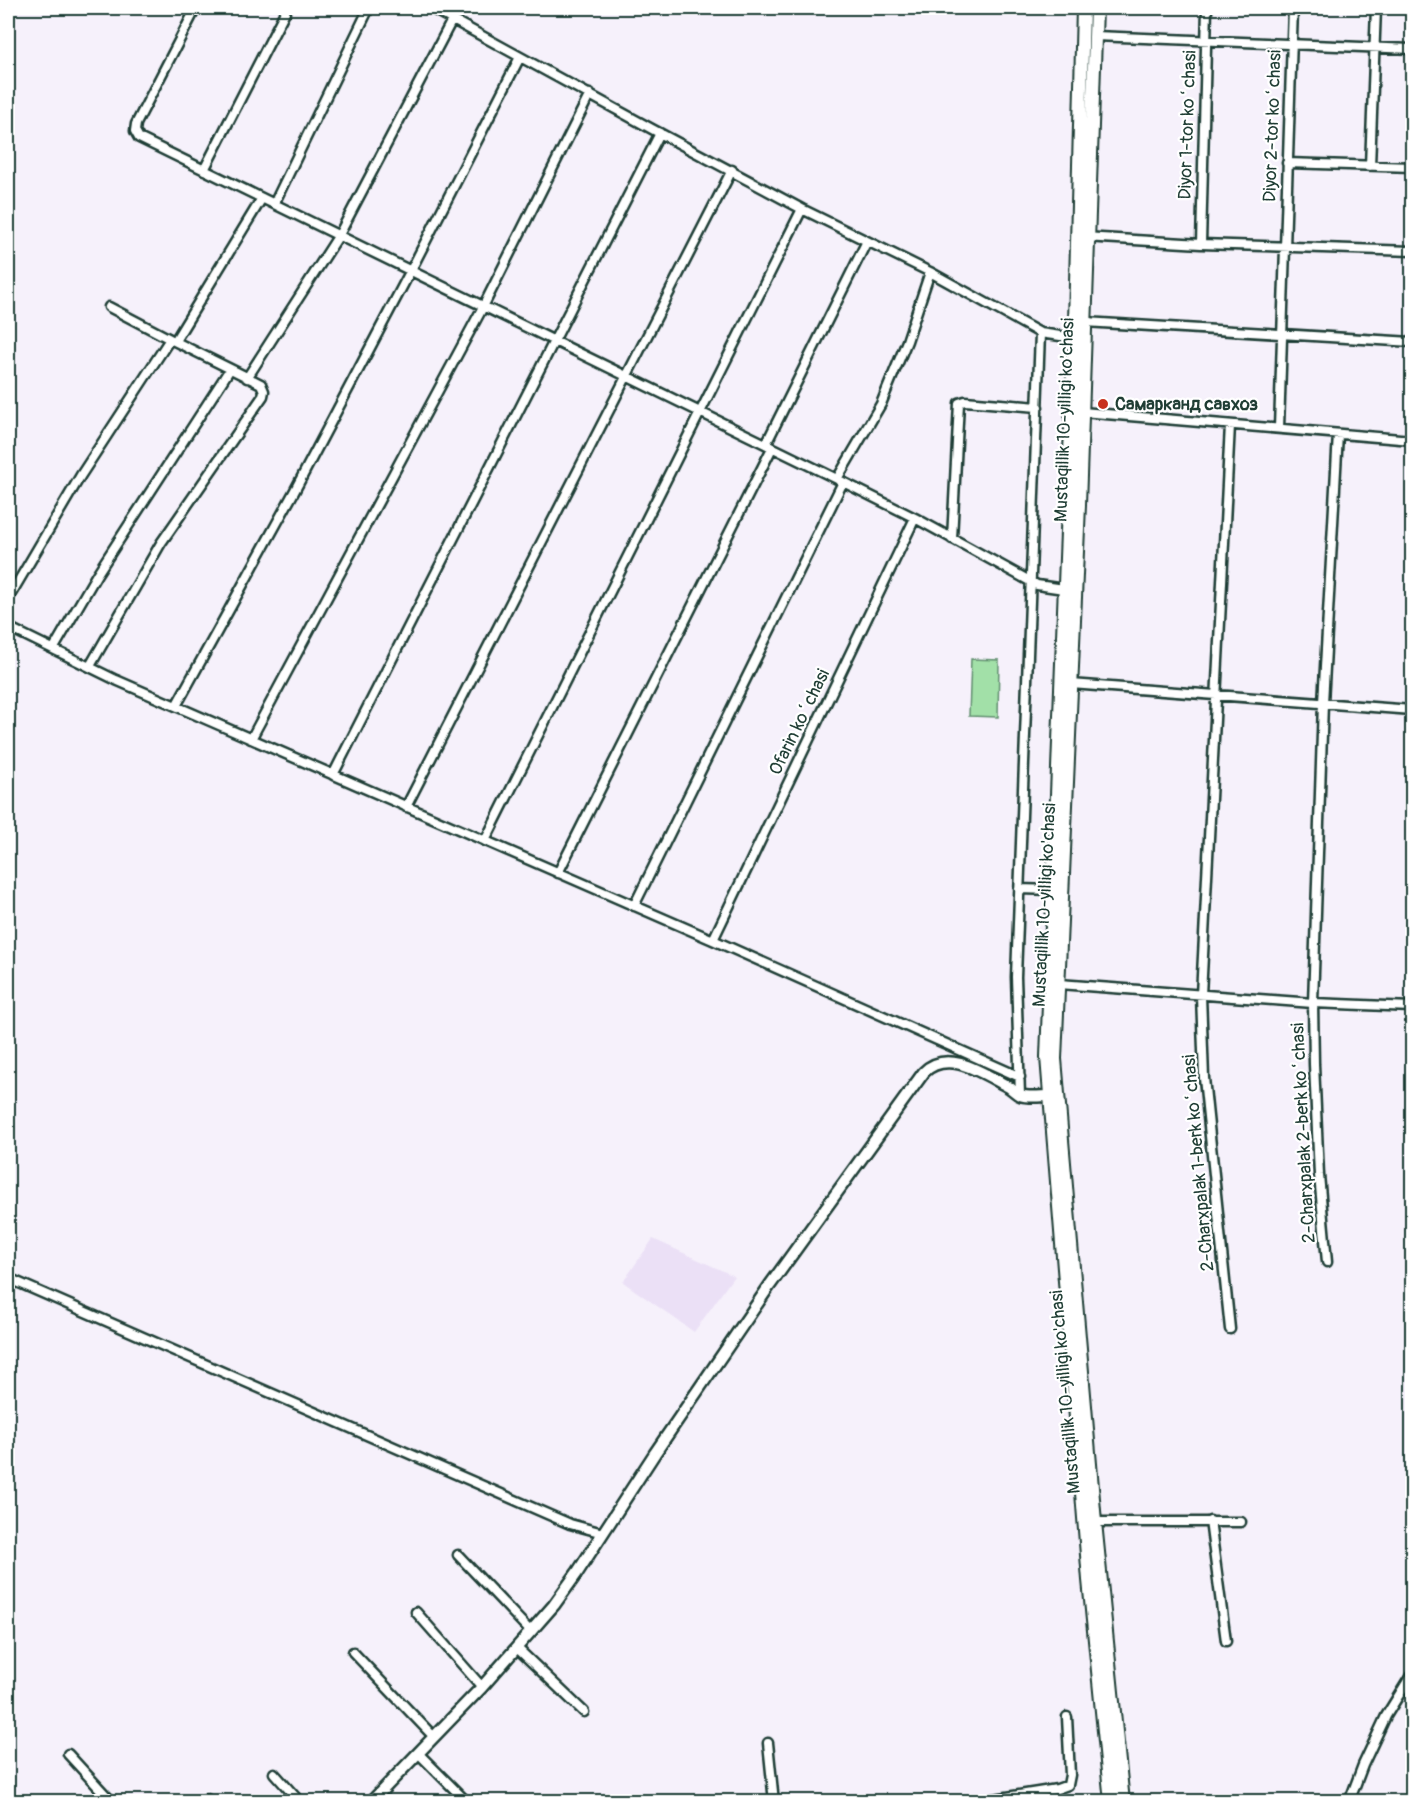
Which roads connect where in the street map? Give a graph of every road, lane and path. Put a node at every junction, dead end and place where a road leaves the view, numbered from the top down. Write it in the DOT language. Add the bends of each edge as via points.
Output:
graph roads {
  1 [pos="196,8"];
  2 [pos="287,8"];
  3 [pos="369,8"];
  4 [pos="431,8"];
  5 [pos="1083,8"];
  6 [pos="1096,8"];
  7 [pos="1207,8"];
  8 [pos="1293,8"];
  9 [pos="1376,8"];
  10 [pos="452,20"];
  11 [pos="1095,36"];
  12 [pos="1206,41"];
  13 [pos="1292,44"];
  14 [pos="1374,47"];
  15 [pos="1413,49"];
  16 [pos="520,57"];
  17 [pos="590,94"];
  18 [pos="660,133"];
  19 [pos="1287,163"];
  20 [pos="1370,166"];
  21 [pos="1413,167"];
  22 [pos="204,170"];
  23 [pos="732,170"];
  24 [pos="262,198"];
  25 [pos="274,204"];
  26 [pos="802,209"];
  27 [pos="339,236"];
  28 [pos="1083,236"];
  29 [pos="867,241"];
  30 [pos="1201,244"];
  31 [pos="1284,247"];
  32 [pos="1413,251"];
  33 [pos="411,270"];
  34 [pos="930,272"];
  35 [pos="484,305"];
  36 [pos="109,307"];
  37 [pos="1085,322"];
  38 [pos="1040,333"];
  39 [pos="1282,334"];
  40 [pos="1074,338"];
  41 [pos="172,340"];
  42 [pos="555,340"];
  43 [pos="1413,342"];
  44 [pos="230,369"];
  45 [pos="626,375"];
  46 [pos="248,378"];
  47 [pos="1038,407"];
  48 [pos="699,412"];
  49 [pos="1082,412"];
  50 [pos="1230,424"];
  51 [pos="1279,428"];
  52 [pos="1338,434"];
  53 [pos="1413,440"];
  54 [pos="769,446"];
  55 [pos="840,480"];
  56 [pos="915,518"];
  57 [pos="952,539"];
  58 [pos="1033,584"];
  59 [pos="1059,588"];
  60 [pos="8,598"];
  61 [pos="8,627"];
  62 [pos="54,648"];
  63 [pos="90,666"];
  64 [pos="1071,684"];
  65 [pos="1218,695"];
  66 [pos="1323,703"];
  67 [pos="176,706"];
  68 [pos="1413,710"];
  69 [pos="251,740"];
  70 [pos="333,775"];
  71 [pos="406,807"];
  72 [pos="485,841"];
  73 [pos="558,873"];
  74 [pos="1019,889"];
  75 [pos="1049,890"];
  76 [pos="634,906"];
  77 [pos="712,940"];
  78 [pos="1059,984"];
  79 [pos="1201,995"];
  80 [pos="1313,1003"];
  81 [pos="1413,1007"];
  82 [pos="1020,1077"];
  83 [pos="1020,1095"];
  84 [pos="1049,1096"];
  85 [pos="1327,1262"];
  86 [pos="8,1278"];
  87 [pos="1230,1329"];
  88 [pos="1210,1521"];
  89 [pos="1089,1522"];
  90 [pos="1241,1522"];
  91 [pos="603,1533"];
  92 [pos="458,1555"];
  93 [pos="416,1612"];
  94 [pos="531,1632"];
  95 [pos="1226,1641"];
  96 [pos="517,1648"];
  97 [pos="353,1652"];
  98 [pos="1413,1674"];
  99 [pos="482,1687"];
  100 [pos="584,1712"];
  101 [pos="1067,1717"];
  102 [pos="434,1737"];
  103 [pos="768,1743"];
  104 [pos="418,1753"];
  105 [pos="68,1754"];
  106 [pos="274,1773"];
  107 [pos="112,1802"];
  108 [pos="300,1802"];
  109 [pos="371,1802"];
  110 [pos="467,1802"];
  111 [pos="774,1802"];
  112 [pos="975,1802"];
  113 [pos="1111,1802"];
  114 [pos="1123,1802"];
  115 [pos="1349,1802"];
  1 -- 22 [label="street" via="135,130 139,138"];
  2 -- 22 [label="street"];
  3 -- 25 [label="street"];
  4 -- 10 [label="street"];
  5 -- 28 [label="main road, Mustaqillik 10-yilligi ko'chasi"];
  6 -- 11 [label="main road, Mustaqillik 10-yilligi ko'chasi"];
  7 -- 12 [label="street, Diyor 1-tor koʻchasi"];
  8 -- 13 [label="street, Diyor 2-tor koʻchasi"];
  9 -- 14 [label="street"];
  10 -- 16 [label="street"];
  10 -- 27 [label="street"];
  11 -- 12 [label="street"];
  11 -- 28 [label="main road, Mustaqillik 10-yilligi ko'chasi"];
  12 -- 13 [label="street"];
  12 -- 30 [label="street, Diyor 1-tor koʻchasi"];
  13 -- 14 [label="street"];
  13 -- 19 [label="street, Diyor 2-tor koʻchasi"];
  14 -- 15 [label="street"];
  14 -- 20 [label="street"];
  16 -- 17 [label="street"];
  16 -- 33 [label="street"];
  17 -- 18 [label="street"];
  17 -- 35 [label="street"];
  18 -- 23 [label="street"];
  18 -- 42 [label="street"];
  19 -- 20 [label="street"];
  19 -- 31 [label="street, Diyor 2-tor koʻchasi"];
  20 -- 21 [label="street"];
  22 -- 24 [label="street"];
  23 -- 26 [label="street"];
  23 -- 45 [label="street"];
  24 -- 25 [label="street"];
  24 -- 41 [label="street"];
  25 -- 27 [label="street"];
  26 -- 29 [label="street"];
  26 -- 48 [label="street"];
  27 -- 33 [label="street"];
  27 -- 46 [label="street"];
  28 -- 30 [label="street"];
  28 -- 37 [label="main road, Mustaqillik 10-yilligi ko'chasi"];
  28 -- 40 [label="main road, Mustaqillik 10-yilligi ko'chasi"];
  29 -- 34 [label="street"];
  29 -- 54 [label="street"];
  30 -- 31 [label="street"];
  31 -- 32 [label="street"];
  31 -- 39 [label="street, Diyor 2-tor koʻchasi"];
  33 -- 35 [label="street"];
  33 -- 67 [label="street"];
  34 -- 38 [label="street"];
  34 -- 55 [label="street" via="881,404"];
  35 -- 42 [label="street"];
  35 -- 69 [label="street"];
  36 -- 41 [label="street"];
  37 -- 39 [label="street"];
  37 -- 49 [label="main road, Mustaqillik 10-yilligi ko'chasi"];
  38 -- 40 [label="street"];
  38 -- 47 [label="street"];
  39 -- 43 [label="street"];
  39 -- 51 [label="street, Diyor 2-tor koʻchasi"];
  40 -- 59 [label="main road, Mustaqillik 10-yilligi ko'chasi"];
  41 -- 44 [label="street"];
  41 -- 60 [label="street" via="81,475"];
  42 -- 45 [label="street"];
  42 -- 70 [label="street"];
  44 -- 46 [label="street"];
  44 -- 62 [label="street" via="97,574"];
  45 -- 48 [label="street"];
  45 -- 71 [label="street"];
  46 -- 63 [label="street" via="261,384 262,396 161,543"];
  47 -- 57 [label="street" via="959,403"];
  47 -- 58 [label="street"];
  48 -- 54 [label="street"];
  48 -- 72 [label="street"];
  49 -- 50 [label="street"];
  49 -- 64 [label="main road, Mustaqillik 10-yilligi ko'chasi"];
  50 -- 51 [label="street"];
  50 -- 65 [label="street, 2-Charxpalak 1-berk koʻchasi"];
  51 -- 52 [label="street"];
  52 -- 53 [label="street"];
  52 -- 66 [label="street, 2-Charxpalak 2-berk koʻchasi"];
  54 -- 55 [label="street"];
  54 -- 73 [label="street"];
  55 -- 56 [label="street"];
  55 -- 76 [label="street"];
  56 -- 57 [label="street"];
  56 -- 77 [label="street, Ofarin koʻchasi"];
  57 -- 58 [label="street"];
  58 -- 59 [label="street"];
  58 -- 74 [label="street"];
  59 -- 75 [label="main road, Mustaqillik 10-yilligi ko'chasi"];
  61 -- 62 [label="street"];
  62 -- 63 [label="street"];
  63 -- 67 [label="street"];
  64 -- 65 [label="street"];
  64 -- 78 [label="main road, Mustaqillik 10-yilligi ko'chasi"];
  65 -- 66 [label="street"];
  65 -- 79 [label="street, 2-Charxpalak 1-berk koʻchasi"];
  66 -- 68 [label="street"];
  66 -- 80 [label="street, 2-Charxpalak 2-berk koʻchasi"];
  67 -- 69 [label="street"];
  69 -- 70 [label="street"];
  70 -- 71 [label="street"];
  71 -- 72 [label="street"];
  72 -- 73 [label="street"];
  73 -- 76 [label="street"];
  74 -- 75 [label="street"];
  74 -- 82 [label="street" via="1016,977"];
  75 -- 84 [label="main road, Mustaqillik 10-yilligi ko'chasi"];
  76 -- 77 [label="street"];
  77 -- 82 [label="street"];
  78 -- 79 [label="street"];
  78 -- 89 [label="main road, Mustaqillik 10-yilligi ko'chasi" via="1055,1059"];
  79 -- 80 [label="street"];
  79 -- 87 [label="street, 2-Charxpalak 1-berk koʻchasi" via="1204,1078"];
  80 -- 81 [label="street"];
  80 -- 85 [label="street, 2-Charxpalak 2-berk koʻchasi" via="1319,1175"];
  82 -- 83 [label="street"];
  83 -- 84 [label="street"];
  83 -- 91 [label="street" via="951,1061 931,1065 924,1072 764,1295"];
  84 -- 89 [label="main road, Mustaqillik 10-yilligi ko'chasi"];
  86 -- 91 [label="street" via="570,1524"];
  88 -- 89 [label="street"];
  88 -- 90 [label="street"];
  88 -- 95 [label="street"];
  89 -- 113 [label="main road, Mustaqillik 10-yilligi ko'chasi"];
  89 -- 114 [label="main road, Mustaqillik 10-yilligi ko'chasi"];
  91 -- 94 [label="street"];
  92 -- 94 [label="street"];
  93 -- 99 [label="street"];
  94 -- 96 [label="street"];
  96 -- 99 [label="street"];
  96 -- 100 [label="street"];
  97 -- 102 [label="street"];
  98 -- 115 [label="street" via="1386,1716"];
  99 -- 102 [label="street"];
  101 -- 112 [label="street" via="1068,1785"];
  102 -- 104 [label="street"];
  103 -- 111 [label="street"];
  104 -- 109 [label="street"];
  104 -- 110 [label="street"];
  105 -- 107 [label="street"];
  106 -- 108 [label="street"];
}
